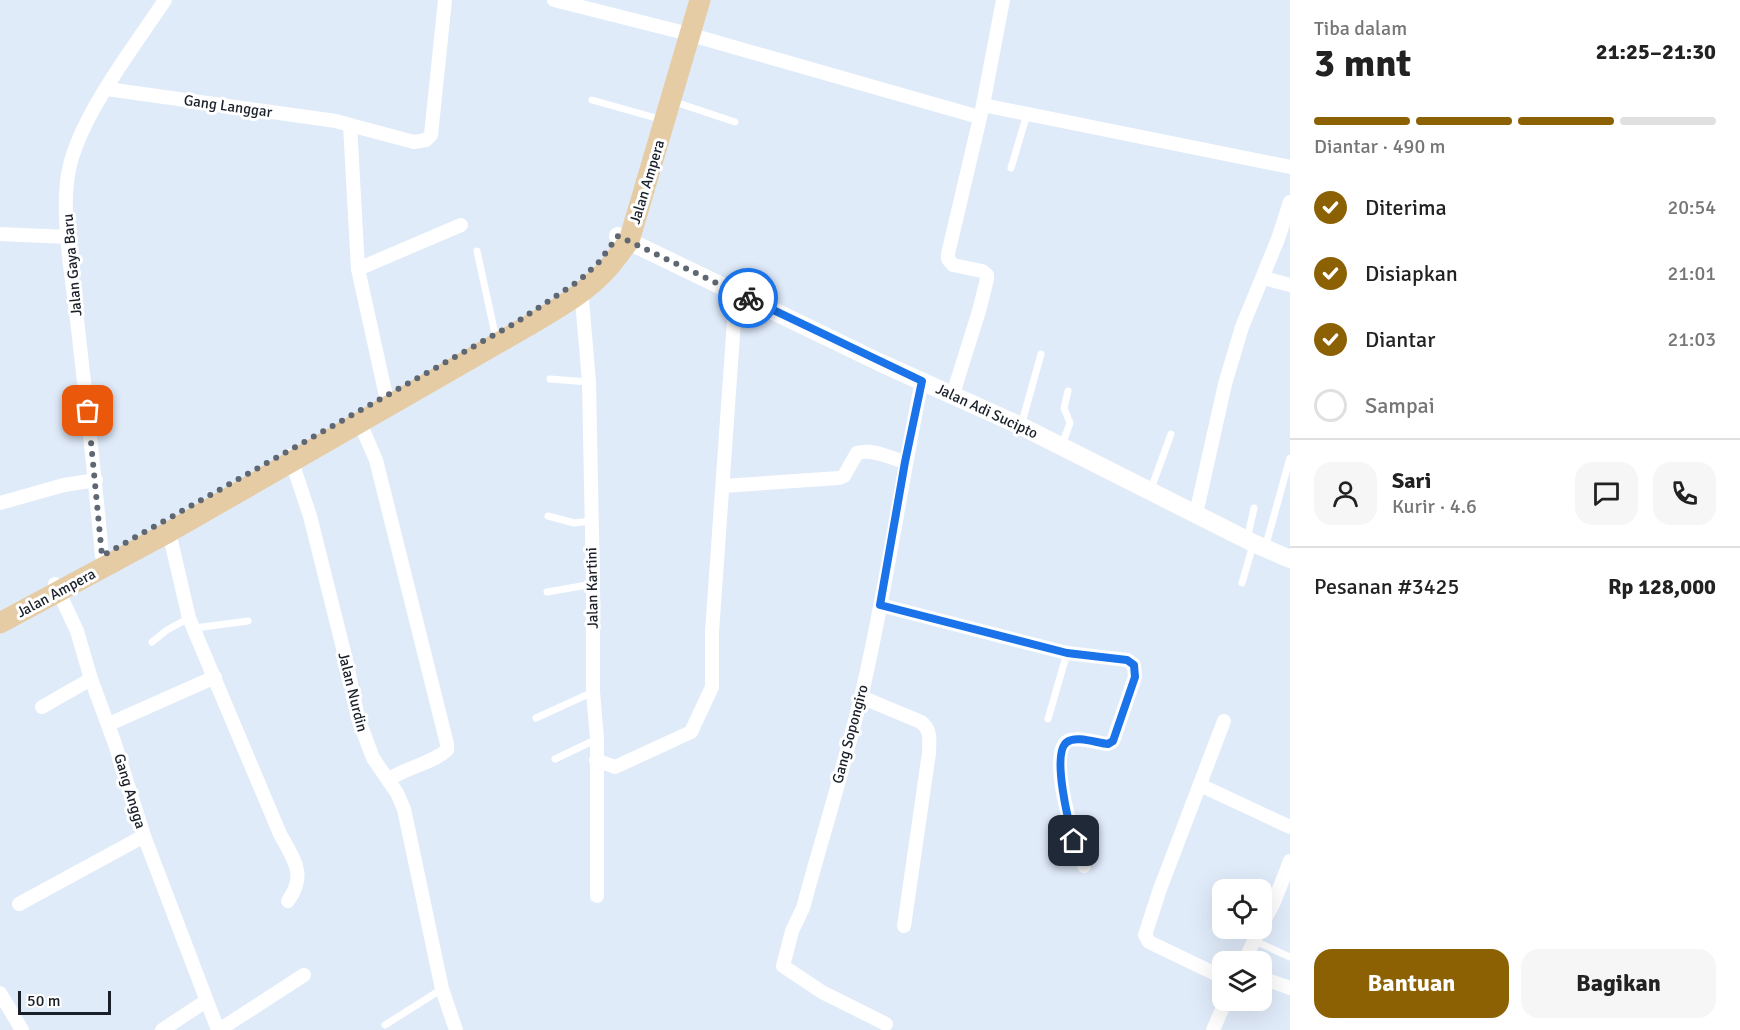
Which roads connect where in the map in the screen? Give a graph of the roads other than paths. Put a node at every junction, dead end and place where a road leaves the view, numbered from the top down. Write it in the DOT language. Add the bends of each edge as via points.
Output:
graph roads {
  1 [pos="165,0"];
  2 [pos="445,0"];
  3 [pos="554,0"];
  4 [pos="689,0"];
  5 [pos="700,0"];
  6 [pos="1002,0"];
  7 [pos="686,33"];
  8 [pos="106,89"];
  9 [pos="592,100"];
  10 [pos="663,109"];
  11 [pos="981,111"];
  12 [pos="1027,114"];
  13 [pos="735,122"];
  14 [pos="350,125"];
  15 [pos="1290,167"];
  16 [pos="1011,168"];
  17 [pos="1290,202"];
  18 [pos="461,225"];
  19 [pos="0,234"];
  20 [pos="68,237"];
  21 [pos="623,238"];
  22 [pos="477,251"];
  23 [pos="358,269"];
  24 [pos="1263,278"];
  25 [pos="1290,285"];
  26 [pos="581,286"];
  27 [pos="736,292"];
  28 [pos="495,334"];
  29 [pos="1041,354"];
  30 [pos="550,379"];
  31 [pos="922,381"];
  32 [pos="589,382"];
  33 [pos="1068,391"];
  34 [pos="953,394"];
  35 [pos="386,396"];
  36 [pos="360,423"];
  37 [pos="1021,426"];
  38 [pos="1171,434"];
  39 [pos="1062,447"];
  40 [pos="291,457"];
  41 [pos="1290,458"];
  42 [pos="905,462"];
  43 [pos="96,480"];
  44 [pos="723,486"];
  45 [pos="1150,491"];
  46 [pos="0,503"];
  47 [pos="1254,508"];
  48 [pos="1196,514"];
  49 [pos="548,516"];
  50 [pos="591,521"];
  51 [pos="169,532"];
  52 [pos="1255,543"];
  53 [pos="102,556"];
  54 [pos="1290,559"];
  55 [pos="1242,583"];
  56 [pos="593,584"];
  57 [pos="57,587"];
  58 [pos="547,592"];
  59 [pos="880,605"];
  60 [pos="0,612"];
  61 [pos="248,621"];
  62 [pos="0,623"];
  63 [pos="192,623"];
  64 [pos="152,642"];
  65 [pos="1067,653"];
  66 [pos="215,677"];
  67 [pos="91,680"];
  68 [pos="593,692"];
  69 [pos="861,698"];
  70 [pos="42,707"];
  71 [pos="536,718"];
  72 [pos="1048,719"];
  73 [pos="1224,721"];
  74 [pos="109,724"];
  75 [pos="597,739"];
  76 [pos="555,759"];
  77 [pos="596,760"];
  78 [pos="388,780"];
  79 [pos="1200,785"];
  80 [pos="1290,827"];
  81 [pos="144,836"];
  82 [pos="1084,866"];
  83 [pos="1289,866"];
  84 [pos="597,896"];
  85 [pos="288,901"];
  86 [pos="19,904"];
  87 [pos="1272,906"];
  88 [pos="904,926"];
  89 [pos="1268,939"];
  90 [pos="1290,957"];
  91 [pos="1212,972"];
  92 [pos="304,975"];
  93 [pos="1272,982"];
  94 [pos="442,988"];
  95 [pos="1290,988"];
  96 [pos="0,993"];
  97 [pos="206,1001"];
  98 [pos="1221,1011"];
  99 [pos="886,1023"];
  100 [pos="386,1024"];
  101 [pos="22,1030"];
  102 [pos="162,1030"];
  103 [pos="219,1030"];
  104 [pos="456,1030"];
  105 [pos="1213,1030"];
  1 -- 8 [label="street, Jalan Gaya Baru"];
  2 -- 14 [label="street, Gang Langgar" via="431,135 414,142"];
  3 -- 7 [label="street"];
  4 -- 7 [label="main road, Jalan Ampera"];
  5 -- 7 [label="main road, Jalan Ampera"];
  6 -- 11 [label="street"];
  7 -- 10 [label="main road, Jalan Ampera"];
  7 -- 11 [label="street"];
  8 -- 14 [label="street, Gang Langgar"];
  8 -- 20 [label="street, Jalan Gaya Baru" via="77,142 69,166"];
  9 -- 10 [label="lane"];
  10 -- 13 [label="lane"];
  10 -- 21 [label="main road, Jalan Ampera"];
  11 -- 12 [label="street"];
  11 -- 34 [label="street" via="948,259 953,265 982,271 987,279"];
  12 -- 15 [label="street"];
  12 -- 16 [label="lane"];
  14 -- 23 [label="street"];
  17 -- 24 [label="street"];
  18 -- 23 [label="street"];
  19 -- 20 [label="street"];
  20 -- 43 [label="street, Jalan Gaya Baru"];
  21 -- 26 [label="main road, Jalan Ampera"];
  21 -- 27 [label="street, Jalan Adi Sucipto"];
  22 -- 28 [label="lane"];
  23 -- 35 [label="street"];
  24 -- 25 [label="street"];
  24 -- 48 [label="street" via="1242,327 1225,384"];
  26 -- 28 [label="main road, Jalan Ampera"];
  26 -- 32 [label="street, Jalan Kartini"];
  26 -- 36 [label="main road, Jalan Ampera" via="533,323"];
  27 -- 31 [label="street, Jalan Adi Sucipto"];
  27 -- 44 [label="street"];
  28 -- 35 [label="main road, Jalan Ampera"];
  29 -- 37 [label="lane"];
  30 -- 32 [label="lane"];
  31 -- 34 [label="street, Jalan Adi Sucipto"];
  31 -- 42 [label="street, Gang Sopongiro"];
  32 -- 50 [label="street, Jalan Kartini"];
  33 -- 39 [label="lane" via="1064,408 1070,423"];
  34 -- 37 [label="street, Jalan Adi Sucipto"];
  35 -- 40 [label="main road, Jalan Ampera"];
  36 -- 40 [label="main road, Jalan Ampera"];
  36 -- 78 [label="street" via="376,460 447,744 442,754"];
  37 -- 39 [label="street, Jalan Adi Sucipto"];
  38 -- 45 [label="lane"];
  39 -- 45 [label="street, Jalan Adi Sucipto"];
  40 -- 51 [label="main road, Jalan Ampera"];
  40 -- 53 [label="main road, Jalan Ampera"];
  40 -- 78 [label="street, Jalan Nurdin" via="310,516 358,718 373,758"];
  41 -- 52 [label="lane"];
  42 -- 44 [label="street" via="861,452 856,453 844,476 839,478"];
  42 -- 59 [label="street, Gang Sopongiro"];
  43 -- 46 [label="street"];
  43 -- 53 [label="street, Jalan Gaya Baru"];
  44 -- 77 [label="street" via="712,632 712,687 694,727 686,735 619,765"];
  45 -- 48 [label="street, Jalan Adi Sucipto"];
  47 -- 52 [label="lane"];
  48 -- 52 [label="street, Jalan Adi Sucipto"];
  49 -- 50 [label="lane" via="574,523"];
  50 -- 56 [label="street, Jalan Kartini"];
  51 -- 57 [label="main road, Jalan Ampera"];
  51 -- 63 [label="street"];
  52 -- 54 [label="street, Jalan Adi Sucipto"];
  52 -- 55 [label="lane"];
  53 -- 57 [label="main road, Jalan Ampera"];
  56 -- 58 [label="lane"];
  56 -- 68 [label="street, Jalan Kartini"];
  57 -- 60 [label="main road, Jalan Ampera"];
  57 -- 62 [label="main road, Jalan Ampera"];
  57 -- 67 [label="street, Gang Angga" via="77,631"];
  59 -- 65 [label="street"];
  59 -- 69 [label="street, Gang Sopongiro"];
  61 -- 63 [label="lane"];
  63 -- 64 [label="lane" via="167,630"];
  63 -- 66 [label="street"];
  65 -- 72 [label="lane"];
  65 -- 82 [label="street" via="1127,660 1136,671 1111,743 1070,740 1061,751 1068,819"];
  66 -- 74 [label="street"];
  66 -- 85 [label="street" via="299,875"];
  67 -- 70 [label="street"];
  67 -- 74 [label="street, Gang Angga"];
  68 -- 71 [label="lane"];
  68 -- 75 [label="street, Jalan Kartini"];
  69 -- 88 [label="street" via="921,722 929,735"];
  69 -- 99 [label="street, Gang Sopongiro" via="783,966 822,992"];
  73 -- 79 [label="street"];
  74 -- 81 [label="street, Gang Angga"];
  75 -- 76 [label="lane"];
  75 -- 77 [label="street, Jalan Kartini"];
  77 -- 84 [label="street, Jalan Kartini"];
  78 -- 94 [label="street, Jalan Nurdin" via="404,808"];
  79 -- 80 [label="street"];
  79 -- 91 [label="street" via="1145,935 1149,942"];
  81 -- 86 [label="street"];
  81 -- 97 [label="street, Gang Angga"];
  83 -- 87 [label="street"];
  89 -- 90 [label="lane"];
  92 -- 103 [label="street"];
  93 -- 95 [label="street"];
  94 -- 100 [label="lane"];
  94 -- 104 [label="street, Jalan Nurdin"];
  96 -- 101 [label="street"];
  97 -- 102 [label="street"];
  97 -- 103 [label="street, Gang Angga"];
  98 -- 105 [label="street"];
}
